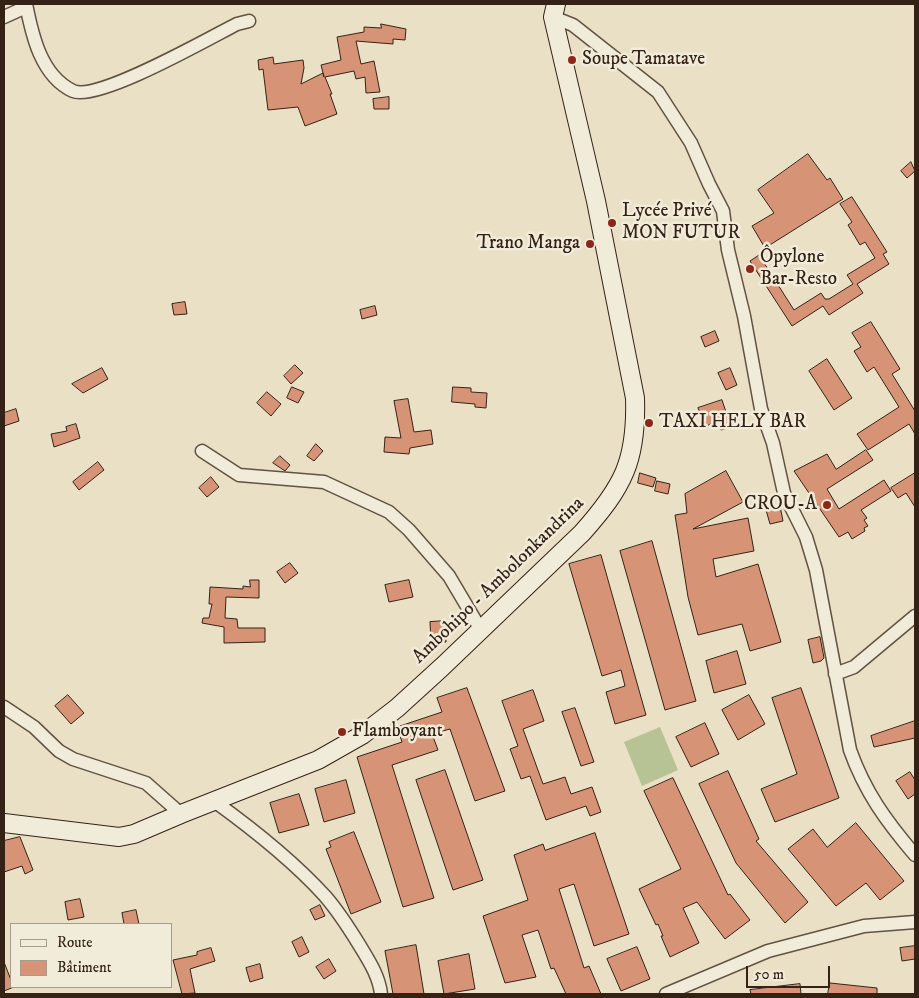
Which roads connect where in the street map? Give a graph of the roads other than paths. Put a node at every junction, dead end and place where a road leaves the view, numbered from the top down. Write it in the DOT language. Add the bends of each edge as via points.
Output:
graph roads {
  1 [pos="26,6"];
  2 [pos="554,10"];
  3 [pos="4,17"];
  4 [pos="249,21"];
  5 [pos="202,451"];
  6 [pos="915,616"];
  7 [pos="481,630"];
  8 [pos="835,674"];
  9 [pos="4,706"];
  10 [pos="214,801"];
  11 [pos="180,814"];
  12 [pos="4,823"];
  13 [pos="915,855"];
  14 [pos="915,922"];
  15 [pos="381,994"];
  16 [pos="666,994"];
  1 -- 3 [label="street"];
  1 -- 4 [label="street" via="40,58 73,91 83,93 137,76 237,24"];
  2 -- 7 [label="street, Ambohipo - Ambolonkandrina" via="636,398 636,429 621,482 609,502 582,533"];
  2 -- 8 [label="street" via="658,92 691,143 724,211 728,250 761,410 773,443 784,493 806,537 816,570"];
  5 -- 7 [label="street" via="239,475 324,482 389,512 449,576"];
  6 -- 8 [label="street" via="854,667"];
  7 -- 10 [label="street, Ambohipo - Ambolonkandrina" via="397,708 362,735 318,760"];
  8 -- 13 [label="street" via="850,750 860,776 877,808"];
  9 -- 11 [label="street" via="34,727 59,751 73,759 146,783"];
  10 -- 11 [label="street, Ambohipo - Ambolonkandrina"];
  10 -- 15 [label="street" via="324,895 343,918 372,966"];
  11 -- 12 [label="street, Ambohipo - Ambolonkandrina" via="119,837"];
  14 -- 16 [label="street" via="864,926 768,951"];
}
